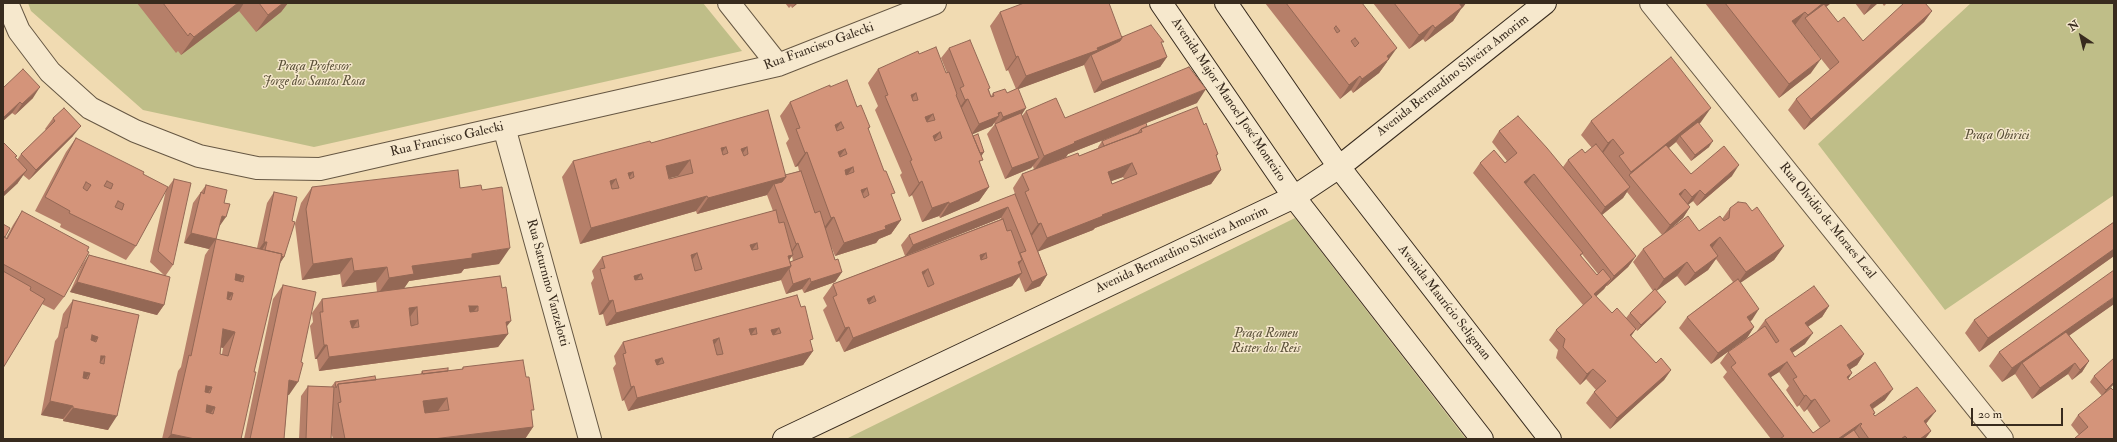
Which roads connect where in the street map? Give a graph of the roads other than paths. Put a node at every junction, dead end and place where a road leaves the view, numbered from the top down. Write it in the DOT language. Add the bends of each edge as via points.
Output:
graph roads {
  1 [pos="7,3"];
  2 [pos="729,3"];
  3 [pos="935,3"];
  4 [pos="1161,3"];
  5 [pos="1226,3"];
  6 [pos="1545,3"];
  7 [pos="1651,3"];
  8 [pos="778,65"];
  9 [pos="504,127"];
  10 [pos="1339,167"];
  11 [pos="1294,197"];
  12 [pos="590,439"];
  13 [pos="784,439"];
  14 [pos="1482,439"];
  15 [pos="1550,439"];
  16 [pos="2002,439"];
  1 -- 9 [label="street, Rua Francisco Galecki" via="19,31 50,72 90,108 135,131 199,156 257,168 320,169"];
  2 -- 8 [label="street"];
  3 -- 8 [label="street, Rua Francisco Galecki"];
  4 -- 11 [label="street, Avenida Major Manoel José Monteiro"];
  5 -- 10 [label="street"];
  6 -- 10 [label="street, Avenida Bernardino Silveira Amorim"];
  7 -- 16 [label="street, Rua Olvidio de Moraes Leal"];
  8 -- 9 [label="street, Rua Francisco Galecki"];
  9 -- 12 [label="street, Rua Saturnino Vanzelotti"];
  10 -- 11 [label="street, Avenida Bernardino Silveira Amorim"];
  10 -- 15 [label="street, Avenida Maurício Seligman"];
  11 -- 13 [label="street, Avenida Bernardino Silveira Amorim"];
  11 -- 14 [label="street"];
}
